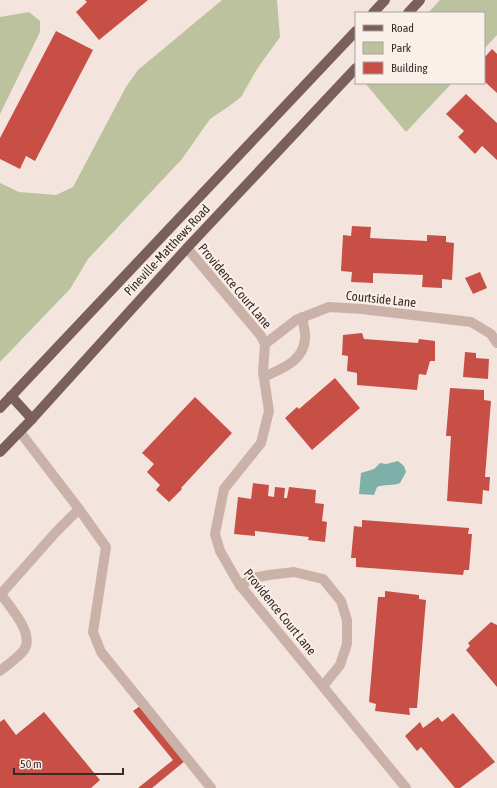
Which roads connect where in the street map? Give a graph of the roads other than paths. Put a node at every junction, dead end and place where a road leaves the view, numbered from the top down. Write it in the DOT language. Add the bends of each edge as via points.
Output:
graph roads {
  1 [pos="386,0"];
  2 [pos="420,0"];
  3 [pos="374,12"];
  4 [pos="409,12"];
  5 [pos="355,32"];
  6 [pos="355,69"];
  7 [pos="186,248"];
  8 [pos="302,317"];
  9 [pos="497,343"];
  10 [pos="265,344"];
  11 [pos="264,377"];
  12 [pos="11,396"];
  13 [pos="0,408"];
  14 [pos="32,419"];
  15 [pos="20,432"];
  16 [pos="0,452"];
  17 [pos="79,509"];
  18 [pos="240,586"];
  19 [pos="0,595"];
  20 [pos="0,671"];
  21 [pos="323,686"];
  22 [pos="211,788"];
  23 [pos="406,788"];
  1 -- 3 [label="main road"];
  2 -- 4 [label="main road"];
  5 -- 12 [label="main road, Pineville-Matthews Road"];
  6 -- 7 [label="main road, Pineville-Matthews Road"];
  7 -- 10 [label="street, Providence Court Lane"];
  7 -- 14 [label="main road, Pineville-Matthews Road"];
  8 -- 9 [label="street, Courtside Lane" via="329,307 471,322 491,334"];
  8 -- 10 [label="street, Courtside Lane"];
  8 -- 11 [label="street" via="306,338 300,355 289,365"];
  10 -- 11 [label="street, Providence Court Lane"];
  11 -- 18 [label="street, Providence Court Lane" via="268,411 262,443 224,489 215,534 220,551"];
  12 -- 13 [label="main road, Pineville-Matthews Road"];
  12 -- 14 [label="main road"];
  14 -- 15 [label="main road, Pineville-Matthews Road"];
  15 -- 16 [label="main road, Pineville-Matthews Road"];
  15 -- 17 [label="street"];
  17 -- 19 [label="street"];
  17 -- 22 [label="street" via="106,547 93,632 101,652"];
  18 -- 21 [label="street, Providence Court Lane"];
  18 -- 21 [label="street" via="253,578 294,572 323,579 341,601 347,620 347,644 340,665"];
  19 -- 20 [label="street" via="24,627 27,643 20,654"];
  21 -- 23 [label="street, Providence Court Lane"];
}
